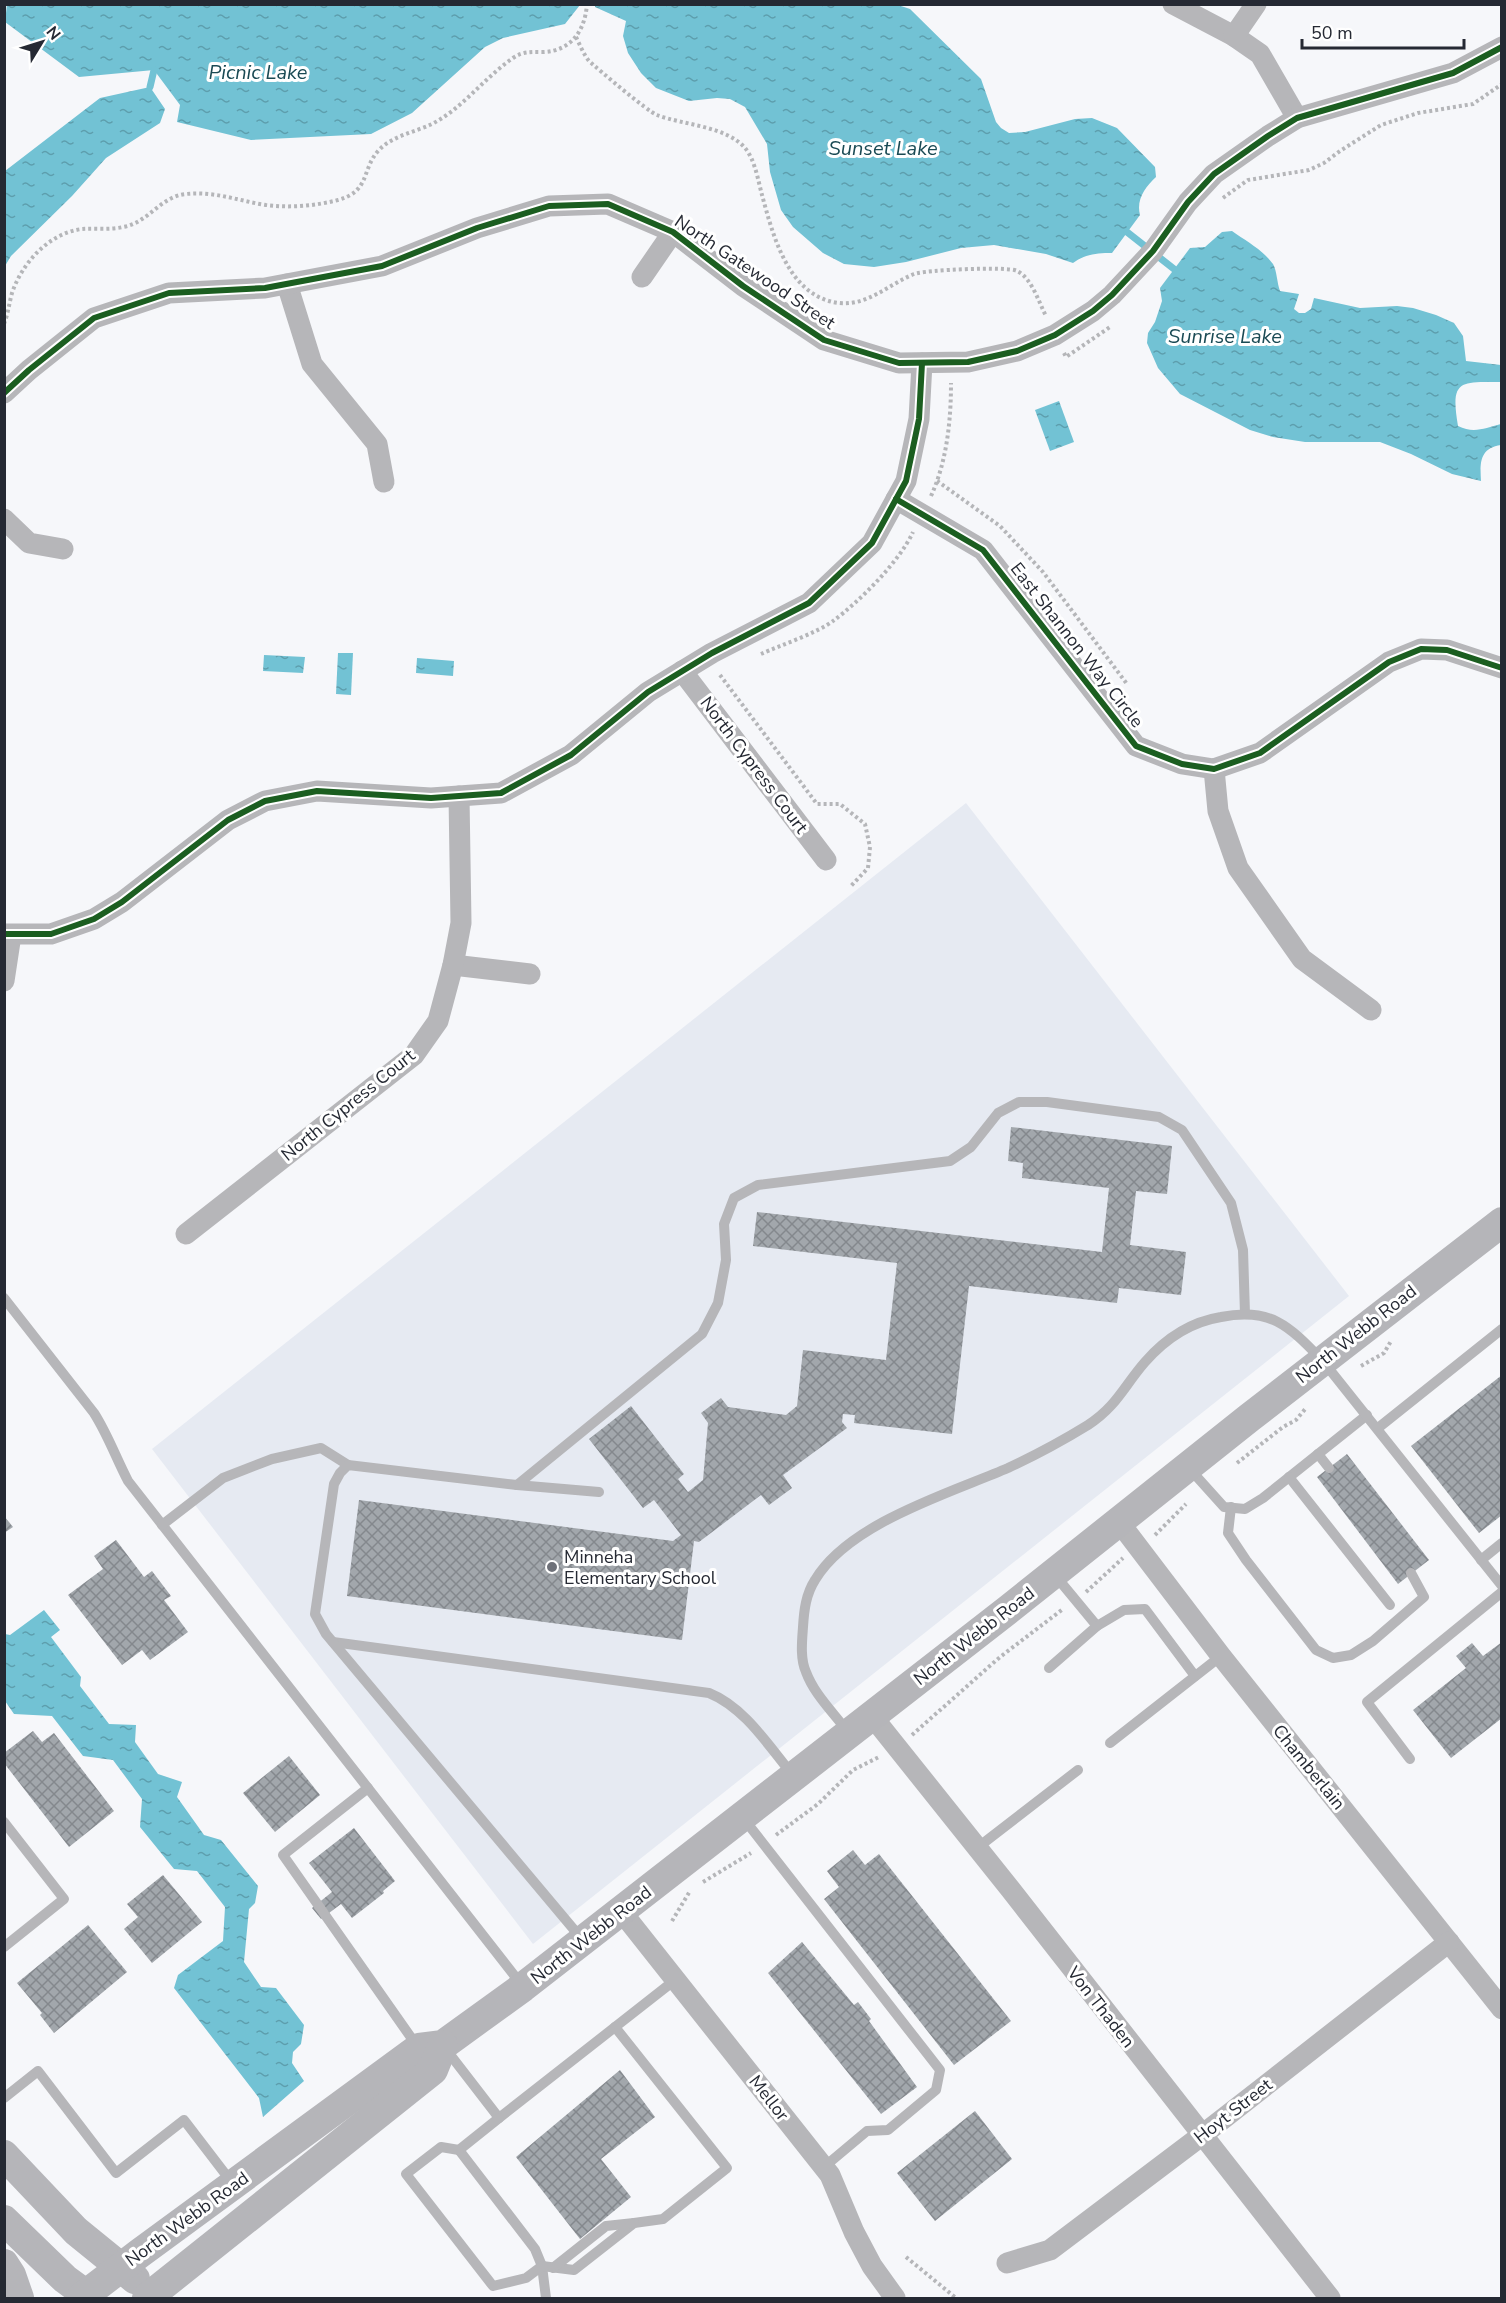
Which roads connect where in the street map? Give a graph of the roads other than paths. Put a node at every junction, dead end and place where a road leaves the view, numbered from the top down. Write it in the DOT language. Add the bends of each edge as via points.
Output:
graph roads {
  1 [pos="1173,4"];
  2 [pos="1256,4"];
  3 [pos="1234,36"];
  4 [pos="1502,48"];
  5 [pos="1297,118"];
  6 [pos="673,231"];
  7 [pos="642,277"];
  8 [pos="287,284"];
  9 [pos="922,363"];
  10 [pos="4,393"];
  11 [pos="384,482"];
  12 [pos="896,499"];
  13 [pos="4,519"];
  14 [pos="63,549"];
  15 [pos="1502,668"];
  16 [pos="682,671"];
  17 [pos="1214,769"];
  18 [pos="459,796"];
  19 [pos="826,860"];
  20 [pos="8,934"];
  21 [pos="453,964"];
  22 [pos="530,974"];
  23 [pos="4,981"];
  24 [pos="1371,1010"];
  25 [pos="1502,1222"];
  26 [pos="186,1234"];
  27 [pos="4,1298"];
  28 [pos="1245,1314"];
  29 [pos="1502,1329"];
  30 [pos="1322,1360"];
  31 [pos="1367,1415"];
  32 [pos="1378,1428"];
  33 [pos="1318,1454"];
  34 [pos="348,1465"];
  35 [pos="1188,1467"];
  36 [pos="1329,1468"];
  37 [pos="1289,1477"];
  38 [pos="516,1485"];
  39 [pos="599,1492"];
  40 [pos="1231,1507"];
  41 [pos="1119,1522"];
  42 [pos="162,1525"];
  43 [pos="1502,1543"];
  44 [pos="1481,1560"];
  45 [pos="1054,1574"];
  46 [pos="1412,1574"];
  47 [pos="1502,1586"];
  48 [pos="1502,1592"];
  49 [pos="1389,1605"];
  50 [pos="1096,1626"];
  51 [pos="333,1642"];
  52 [pos="1221,1656"];
  53 [pos="1049,1668"];
  54 [pos="1195,1676"];
  55 [pos="860,1725"];
  56 [pos="1110,1743"];
  57 [pos="1410,1759"];
  58 [pos="1078,1770"];
  59 [pos="794,1776"];
  60 [pos="368,1788"];
  61 [pos="742,1817"];
  62 [pos="4,1822"];
  63 [pos="977,1848"];
  64 [pos="621,1911"];
  65 [pos="583,1941"];
  66 [pos="1449,1942"];
  67 [pos="4,1947"];
  68 [pos="675,1980"];
  69 [pos="523,1987"];
  70 [pos="1502,2009"];
  71 [pos="615,2027"];
  72 [pos="431,2047"];
  73 [pos="4,2098"];
  74 [pos="498,2118"];
  75 [pos="1201,2136"];
  76 [pos="459,2150"];
  77 [pos="4,2155"];
  78 [pos="824,2167"];
  79 [pos="233,2184"];
  80 [pos="4,2220"];
  81 [pos="1007,2263"];
  82 [pos="4,2264"];
  83 [pos="542,2266"];
  84 [pos="120,2268"];
  85 [pos="86,2297"];
  86 [pos="155,2297"];
  87 [pos="19,2298"];
  88 [pos="546,2298"];
  89 [pos="895,2298"];
  90 [pos="1330,2298"];
  1 -- 3 [label="street"];
  2 -- 3 [label="street"];
  3 -- 5 [label="street" via="1260,54"];
  4 -- 5 [label="street, North Gatewood Street" via="1453,73"];
  5 -- 9 [label="street, North Gatewood Street" via="1214,174 1153,251 1093,311 1055,335 1017,351 968,362"];
  6 -- 7 [label="street"];
  6 -- 8 [label="street, North Gatewood Street" via="608,204 549,207 477,228 382,266"];
  6 -- 9 [label="street, North Gatewood Street" via="743,286 824,340 899,363"];
  8 -- 10 [label="street, North Gatewood Street" via="169,293 94,318"];
  8 -- 11 [label="street" via="312,364 377,444"];
  9 -- 12 [label="street" via="920,418 906,482"];
  12 -- 16 [label="street" via="872,543 809,603"];
  12 -- 17 [label="street, East Shannon Way Circle" via="983,550 1136,746 1182,764"];
  13 -- 14 [label="street" via="29,543"];
  15 -- 17 [label="street, East Shannon Way Circle" via="1447,651 1421,649 1389,662 1260,753"];
  16 -- 18 [label="street" via="648,692 571,755 501,793"];
  16 -- 19 [label="street, North Cypress Court"];
  17 -- 24 [label="street" via="1218,811 1238,868 1302,959"];
  18 -- 20 [label="street" via="317,791 265,801 228,820 94,919 51,934"];
  18 -- 21 [label="street, North Cypress Court" via="461,923"];
  20 -- 23 [label="street"];
  21 -- 22 [label="street"];
  21 -- 26 [label="street, North Cypress Court" via="438,1021 414,1055"];
  25 -- 30 [label="main road, North Webb Road"];
  27 -- 42 [label="lane" via="88,1404 107,1432 128,1481"];
  28 -- 30 [label="lane" via="1264,1315 1282,1324"];
  28 -- 38 [label="lane" via="1243,1250 1231,1203 1182,1130 1159,1117 1019,1102 998,1113 971,1147 950,1161 758,1185 734,1198 724,1224 726,1260 718,1303 702,1334"];
  28 -- 55 [label="lane" via="1204,1320 1184,1329 1144,1363 1116,1402 1091,1423 1010,1467 893,1517 849,1544 829,1562 806,1600 801,1645 805,1670 814,1689"];
  29 -- 32 [label="lane"];
  30 -- 31 [label="lane"];
  30 -- 35 [label="main road, North Webb Road"];
  31 -- 32 [label="lane"];
  31 -- 33 [label="lane"];
  32 -- 44 [label="lane"];
  33 -- 36 [label="lane"];
  33 -- 37 [label="lane"];
  34 -- 38 [label="lane"];
  34 -- 42 [label="lane" via="321,1448 272,1459 223,1478"];
  34 -- 51 [label="lane" via="334,1484 315,1614"];
  35 -- 40 [label="lane" via="1224,1507"];
  35 -- 41 [label="main road, North Webb Road"];
  37 -- 40 [label="lane" via="1245,1509"];
  37 -- 49 [label="lane"];
  38 -- 39 [label="lane"];
  40 -- 46 [label="lane" via="1228,1533 1246,1560 1316,1650 1333,1658 1358,1651 1424,1597"];
  41 -- 45 [label="main road, North Webb Road"];
  41 -- 52 [label="street, Chamberlain"];
  42 -- 60 [label="lane"];
  43 -- 44 [label="lane"];
  44 -- 47 [label="lane"];
  45 -- 50 [label="lane"];
  45 -- 55 [label="main road, North Webb Road"];
  48 -- 57 [label="lane" via="1367,1702"];
  50 -- 53 [label="lane"];
  50 -- 54 [label="lane" via="1124,1610 1145,1609"];
  51 -- 59 [label="lane" via="709,1693 737,1710"];
  51 -- 65 [label="lane"];
  52 -- 54 [label="lane"];
  52 -- 66 [label="street, Chamberlain"];
  54 -- 56 [label="lane"];
  55 -- 59 [label="main road, North Webb Road"];
  55 -- 63 [label="street, Von Thaden"];
  58 -- 63 [label="lane"];
  59 -- 61 [label="main road, North Webb Road"];
  60 -- 69 [label="lane"];
  60 -- 72 [label="lane" via="283,1855"];
  61 -- 64 [label="main road, North Webb Road"];
  61 -- 78 [label="lane" via="940,2070 936,2090 888,2130 867,2131"];
  62 -- 67 [label="lane" via="64,1899"];
  63 -- 75 [label="street, Von Thaden"];
  64 -- 65 [label="main road, North Webb Road"];
  64 -- 68 [label="street, Mellor"];
  65 -- 69 [label="main road, North Webb Road"];
  66 -- 70 [label="street, Chamberlain"];
  66 -- 75 [label="street, Hoyt Street"];
  68 -- 71 [label="lane"];
  68 -- 78 [label="street, Mellor"];
  69 -- 72 [label="main road, North Webb Road"];
  71 -- 74 [label="lane"];
  71 -- 83 [label="lane" via="727,2168 663,2219 634,2223 574,2270"];
  72 -- 74 [label="lane"];
  72 -- 79 [label="main road, North Webb Road"];
  72 -- 86 [label="main road, North Webb Road" via="433,2070"];
  73 -- 79 [label="lane" via="38,2072 116,2173 184,2120"];
  74 -- 76 [label="lane"];
  75 -- 81 [label="street, Hoyt Street" via="1050,2250"];
  75 -- 90 [label="street, Von Thaden"];
  76 -- 83 [label="lane" via="535,2249"];
  76 -- 83 [label="lane" via="441,2147 406,2174 493,2286 526,2278"];
  77 -- 84 [label="main road" via="76,2231"];
  78 -- 89 [label="street, Mellor" via="872,2266"];
  79 -- 84 [label="main road, North Webb Road"];
  80 -- 85 [label="main road"];
  82 -- 87 [label="main road"];
  83 -- 88 [label="lane"];
  84 -- 85 [label="main road, North Webb Road"];
  84 -- 86 [label="main road"];
}
